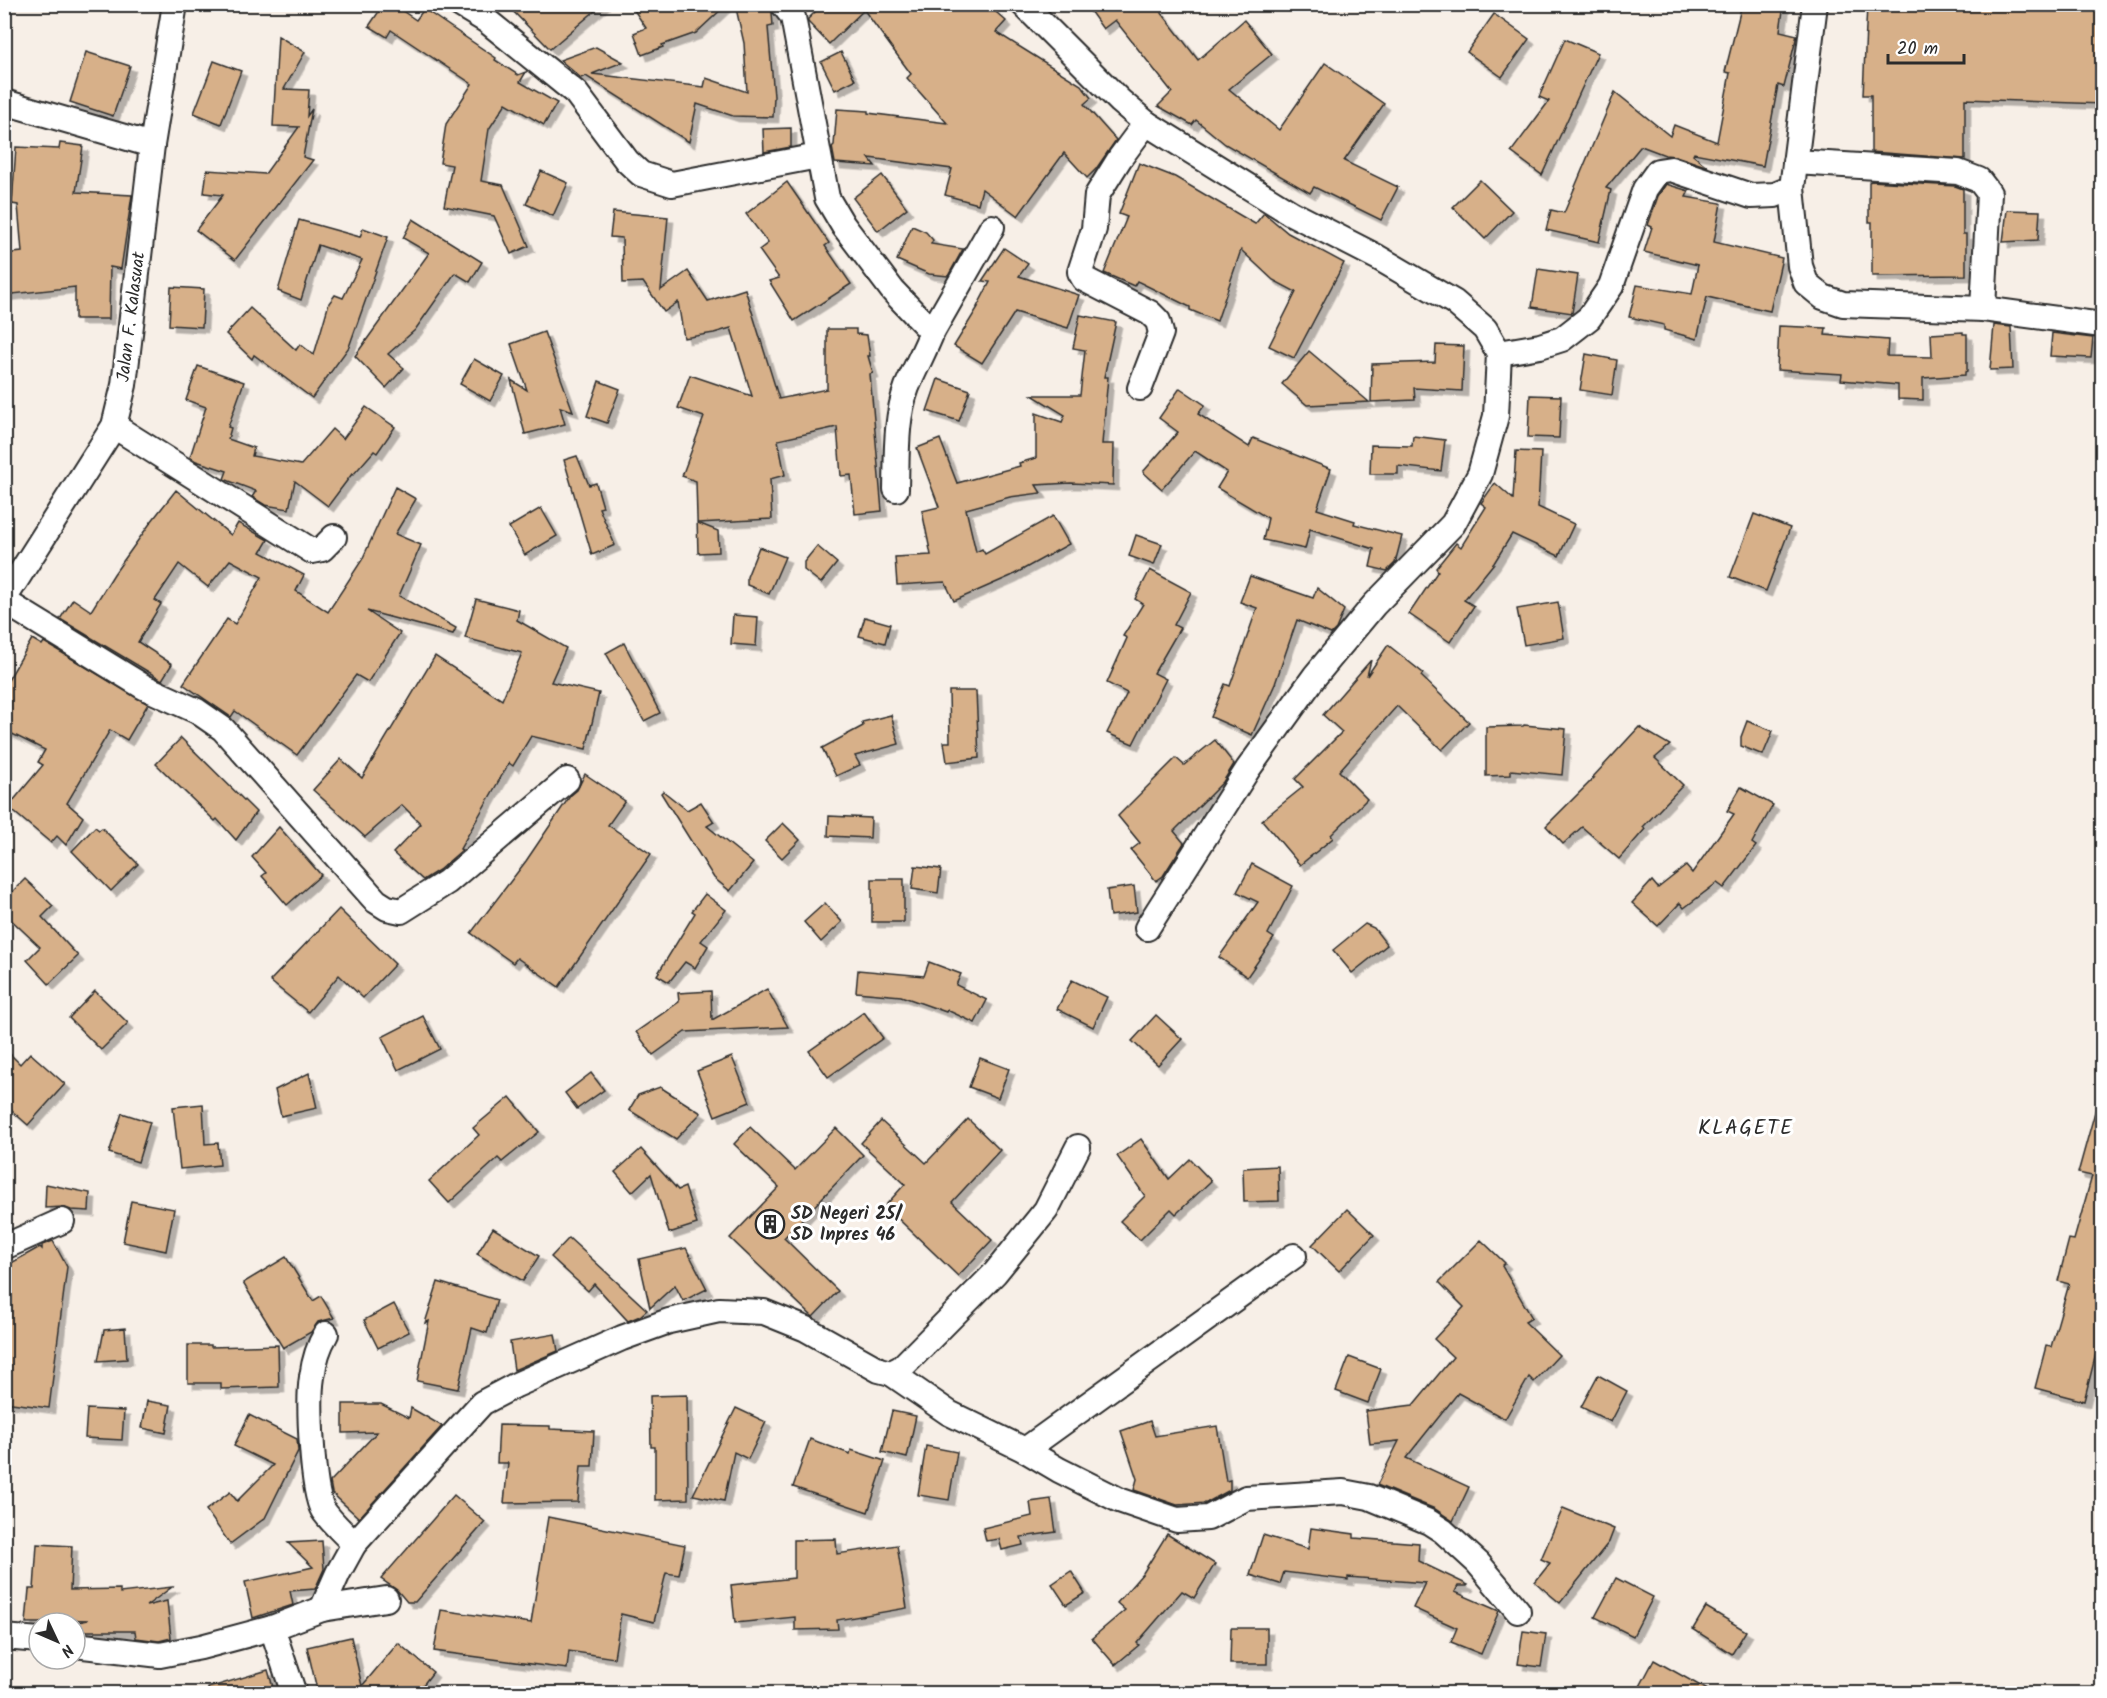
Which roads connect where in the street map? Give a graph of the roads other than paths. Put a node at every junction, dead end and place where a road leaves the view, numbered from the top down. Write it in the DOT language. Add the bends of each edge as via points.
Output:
graph roads {
  1 [pos="176,4"];
  2 [pos="459,4"];
  3 [pos="783,4"];
  4 [pos="1023,4"];
  5 [pos="1815,4"];
  6 [pos="4,102"];
  7 [pos="1146,123"];
  8 [pos="152,145"];
  9 [pos="818,156"];
  10 [pos="1796,162"];
  11 [pos="1792,188"];
  12 [pos="992,227"];
  13 [pos="1983,309"];
  14 [pos="2103,325"];
  15 [pos="932,332"];
  16 [pos="1499,353"];
  17 [pos="1140,388"];
  18 [pos="114,426"];
  19 [pos="896,489"];
  20 [pos="334,537"];
  21 [pos="4,600"];
  22 [pos="567,780"];
  23 [pos="1147,928"];
  24 [pos="1078,1147"];
  25 [pos="62,1221"];
  26 [pos="4,1247"];
  27 [pos="1294,1256"];
  28 [pos="326,1334"];
  29 [pos="891,1374"];
  30 [pos="1025,1450"];
  31 [pos="354,1544"];
  32 [pos="386,1599"];
  33 [pos="322,1609"];
  34 [pos="1518,1611"];
  35 [pos="272,1628"];
  36 [pos="4,1637"];
  37 [pos="27,1639"];
  38 [pos="87,1646"];
  39 [pos="294,1694"];
  1 -- 8 [label="street, Jalan F. Kalasuat"];
  2 -- 9 [label="street" via="487,21 576,93 641,174 672,184"];
  3 -- 9 [label="street" via="793,17"];
  4 -- 7 [label="street"];
  5 -- 10 [label="street"];
  6 -- 8 [label="street"];
  7 -- 16 [label="street" via="1291,213 1455,302 1485,329"];
  7 -- 17 [label="street" via="1097,195 1094,229 1080,272 1084,279 1150,313 1158,321 1161,333"];
  8 -- 18 [label="street, Jalan F. Kalasuat" via="124,385"];
  9 -- 15 [label="street" via="827,198 843,225 903,304"];
  10 -- 11 [label="street"];
  10 -- 13 [label="street" via="1958,172 1979,180 1989,193"];
  11 -- 13 [label="street" via="1800,266 1806,283 1823,297 1844,304"];
  11 -- 16 [label="street" via="1775,195 1751,196 1671,169 1658,171 1644,189 1611,286 1589,318 1562,339"];
  12 -- 15 [label="street"];
  13 -- 14 [label="street"];
  15 -- 19 [label="street" via="907,388 897,440"];
  16 -- 23 [label="street" via="1496,416 1480,474 1453,524 1374,605 1315,676 1248,769"];
  18 -- 20 [label="street" via="312,551 322,549"];
  18 -- 21 [label="street, Jalan F. Kalasuat"];
  21 -- 22 [label="street" via="144,687 197,711 223,729 376,901 387,908 401,911 447,882"];
  24 -- 29 [label="street" via="1046,1210 995,1273"];
  25 -- 26 [label="street"];
  27 -- 30 [label="street"];
  28 -- 31 [label="street" via="312,1379 315,1489 323,1510"];
  29 -- 30 [label="street" via="950,1413"];
  29 -- 31 [label="street" via="806,1329 764,1312 719,1310 669,1321 516,1384 482,1403"];
  30 -- 34 [label="street" via="1119,1500 1177,1520 1208,1518 1246,1498 1343,1492 1369,1497 1443,1530 1478,1563"];
  31 -- 33 [label="street"];
  32 -- 33 [label="street"];
  33 -- 35 [label="street"];
  35 -- 38 [label="street" via="160,1655"];
  35 -- 39 [label="street"];
  36 -- 37 [label="street"];
}
